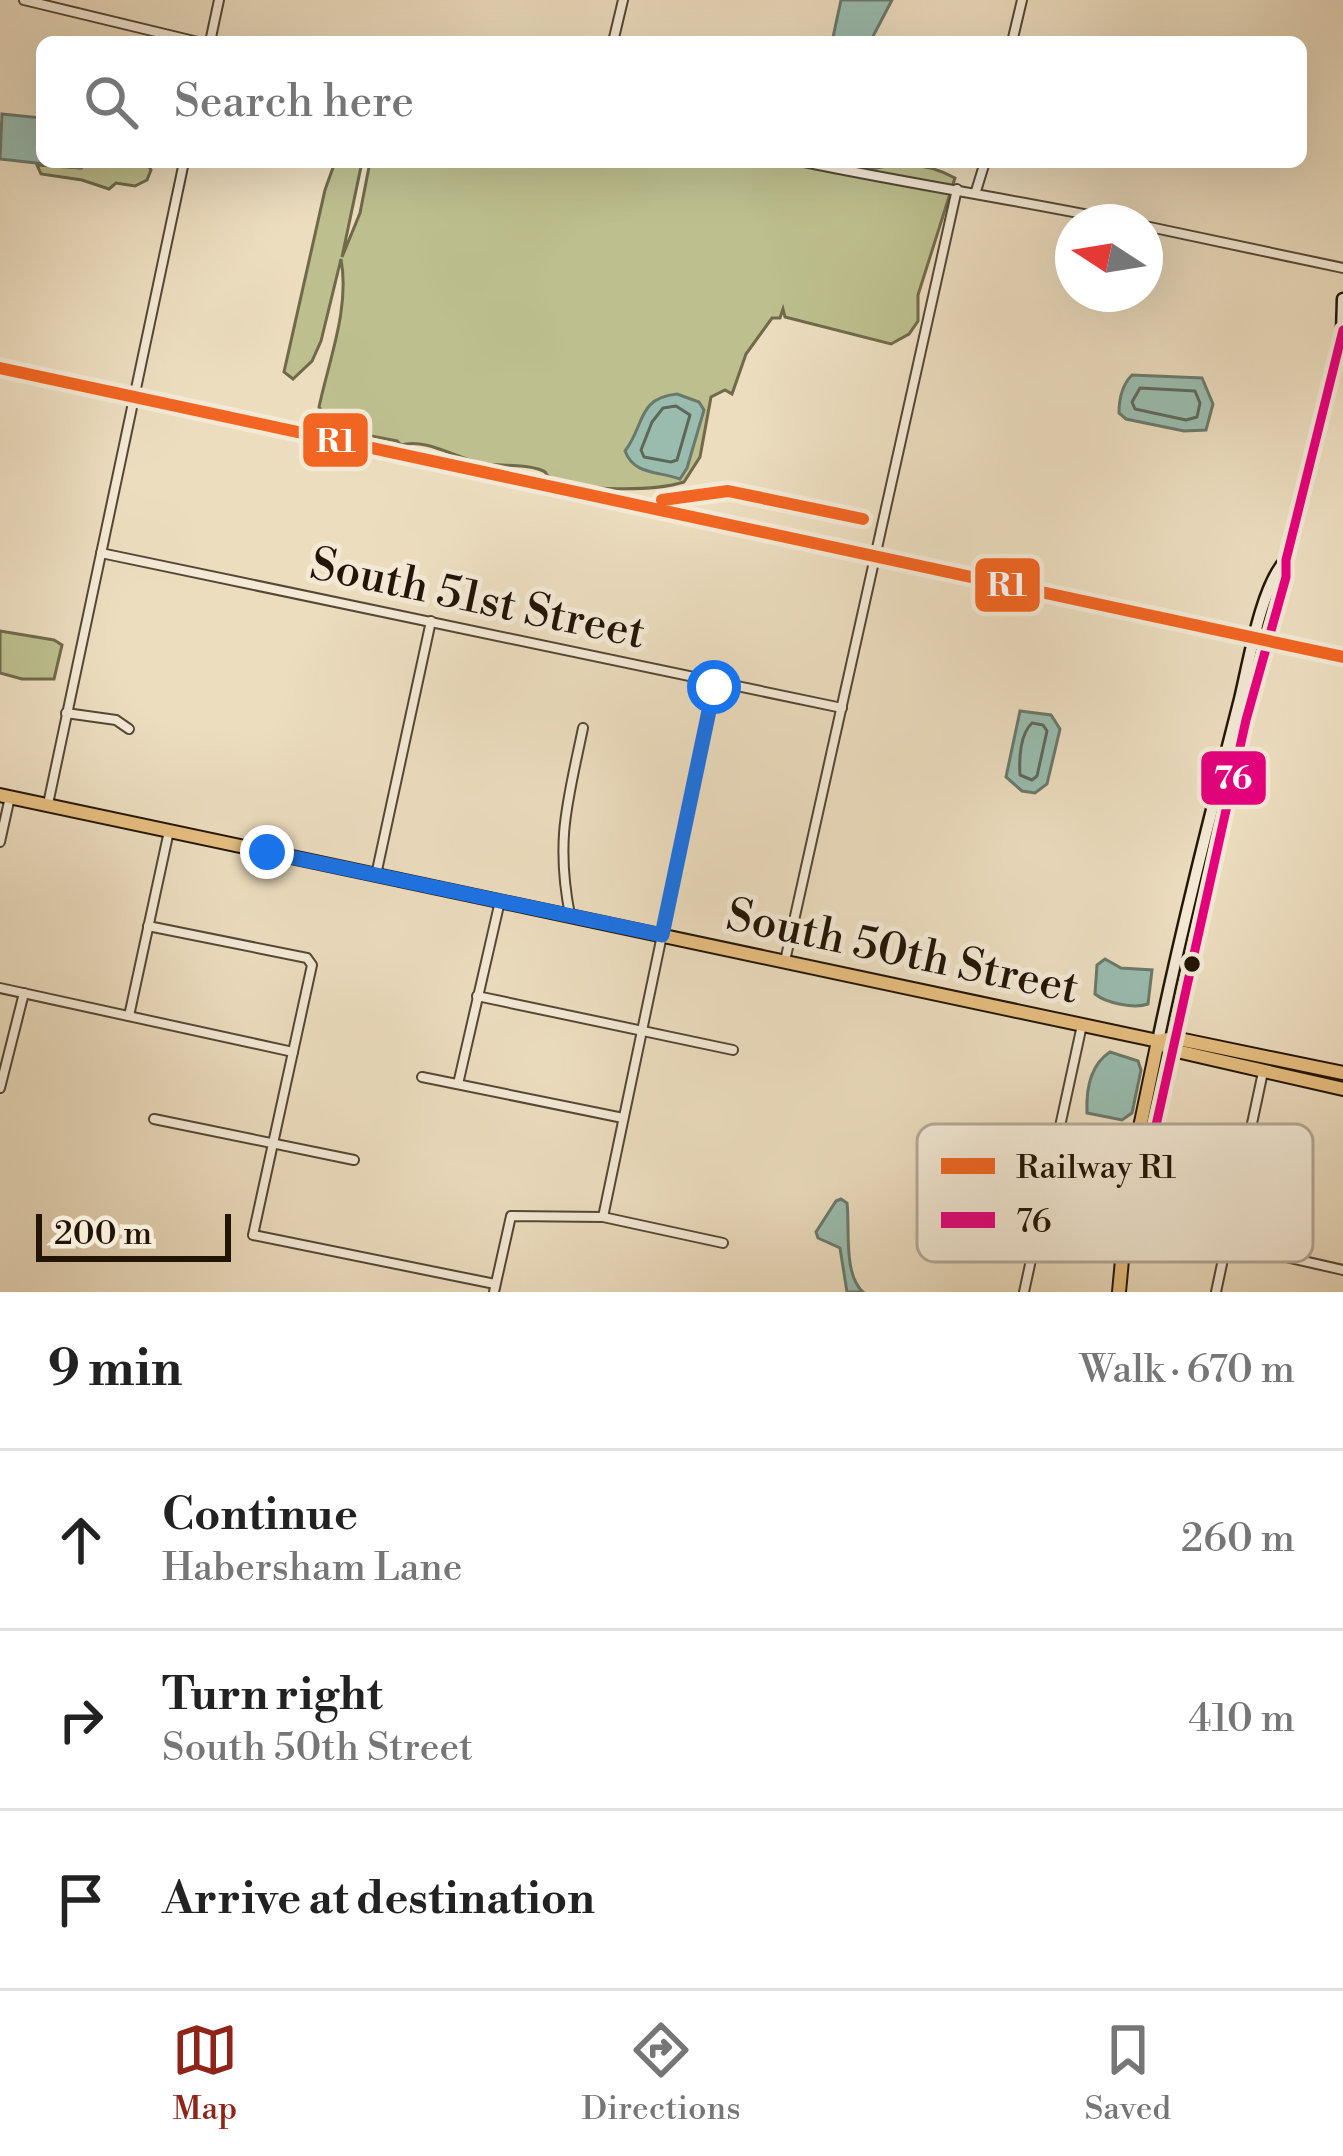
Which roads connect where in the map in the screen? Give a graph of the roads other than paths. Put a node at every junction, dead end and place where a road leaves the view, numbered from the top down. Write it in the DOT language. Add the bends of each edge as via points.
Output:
graph roads {
  1 [pos="24,0"];
  2 [pos="219,0"];
  3 [pos="622,0"];
  4 [pos="1022,0"];
  5 [pos="173,36"];
  6 [pos="211,36"];
  7 [pos="615,36"];
  8 [pos="1013,36"];
  9 [pos="183,168"];
  10 [pos="839,168"];
  11 [pos="983,168"];
  12 [pos="957,189"];
  13 [pos="976,191"];
  14 [pos="1055,208"];
  15 [pos="1163,230"];
  16 [pos="1343,268"];
  17 [pos="1343,298"];
  18 [pos="1342,331"];
  19 [pos="101,553"];
  20 [pos="1286,560"];
  21 [pos="431,621"];
  22 [pos="714,687"];
  23 [pos="842,708"];
  24 [pos="66,713"];
  25 [pos="583,728"];
  26 [pos="129,729"];
  27 [pos="1229,742"];
  28 [pos="5,796"];
  29 [pos="47,805"];
  30 [pos="1221,829"];
  31 [pos="169,831"];
  32 [pos="0,842"];
  33 [pos="376,875"];
  34 [pos="500,901"];
  35 [pos="571,916"];
  36 [pos="148,926"];
  37 [pos="662,935"];
  38 [pos="785,962"];
  39 [pos="0,988"];
  40 [pos="23,993"];
  41 [pos="478,996"];
  42 [pos="129,1016"];
  43 [pos="1082,1025"];
  44 [pos="641,1031"];
  45 [pos="1158,1041"];
  46 [pos="1172,1045"];
  47 [pos="733,1050"];
  48 [pos="293,1052"];
  49 [pos="1263,1072"];
  50 [pos="1343,1073"];
  51 [pos="422,1077"];
  52 [pos="458,1084"];
  53 [pos="0,1088"];
  54 [pos="1343,1089"];
  55 [pos="623,1118"];
  56 [pos="154,1119"];
  57 [pos="1061,1124"];
  58 [pos="1141,1124"];
  59 [pos="1156,1124"];
  60 [pos="1252,1124"];
  61 [pos="273,1144"];
  62 [pos="354,1160"];
  63 [pos="603,1217"];
  64 [pos="723,1244"];
  65 [pos="1031,1262"];
  66 [pos="1123,1262"];
  67 [pos="1222,1262"];
  68 [pos="1307,1262"];
  69 [pos="1343,1270"];
  70 [pos="495,1288"];
  71 [pos="1024,1292"];
  72 [pos="1119,1292"];
  73 [pos="1216,1292"];
  1 -- 5 [label="street"];
  2 -- 6 [label="street"];
  3 -- 7 [label="street"];
  4 -- 8 [label="street"];
  9 -- 19 [label="street"];
  10 -- 12 [label="street"];
  11 -- 13 [label="street"];
  12 -- 13 [label="street"];
  12 -- 23 [label="street"];
  13 -- 14 [label="street"];
  15 -- 16 [label="street"];
  17 -- 18 [label="main road"];
  18 -- 20 [label="main road"];
  19 -- 21 [label="street, South 51st Street"];
  19 -- 24 [label="street"];
  20 -- 27 [label="main road" via="1276,570"];
  20 -- 30 [label="main road"];
  21 -- 23 [label="street, South 51st Street"];
  21 -- 33 [label="street"];
  22 -- 37 [label="street"];
  23 -- 38 [label="street"];
  24 -- 26 [label="street"];
  24 -- 29 [label="street"];
  25 -- 35 [label="street" via="561,834"];
  27 -- 30 [label="main road" via="1215,815"];
  27 -- 45 [label="main road"];
  28 -- 29 [label="main road, South 50th Street"];
  28 -- 32 [label="street"];
  29 -- 31 [label="main road, South 50th Street"];
  30 -- 46 [label="main road"];
  31 -- 33 [label="main road, South 50th Street"];
  31 -- 36 [label="street"];
  33 -- 34 [label="main road, South 50th Street"];
  34 -- 35 [label="main road, South 50th Street"];
  34 -- 41 [label="street"];
  35 -- 37 [label="main road, South 50th Street"];
  36 -- 42 [label="street"];
  36 -- 48 [label="street" via="308,958"];
  37 -- 38 [label="main road, South 50th Street"];
  37 -- 44 [label="street"];
  38 -- 43 [label="main road, South 50th Street"];
  39 -- 40 [label="street"];
  40 -- 42 [label="street"];
  40 -- 53 [label="street"];
  41 -- 44 [label="street"];
  41 -- 52 [label="street"];
  42 -- 48 [label="street"];
  43 -- 45 [label="main road, South 50th Street"];
  43 -- 57 [label="street"];
  44 -- 47 [label="street"];
  44 -- 55 [label="street"];
  45 -- 46 [label="main road, South 50th Street"];
  45 -- 58 [label="main road"];
  46 -- 49 [label="main road, South 50th Street"];
  46 -- 50 [label="main road, South 50th Street"];
  46 -- 59 [label="main road"];
  48 -- 61 [label="street"];
  49 -- 54 [label="main road, South 50th Street"];
  49 -- 60 [label="street"];
  51 -- 52 [label="street"];
  52 -- 55 [label="street"];
  55 -- 63 [label="street"];
  56 -- 61 [label="street"];
  61 -- 62 [label="street"];
  61 -- 70 [label="street" via="254,1235"];
  63 -- 64 [label="street"];
  63 -- 70 [label="street" via="511,1216"];
  65 -- 71 [label="street"];
  66 -- 72 [label="main road"];
  67 -- 73 [label="street"];
  68 -- 69 [label="street"];
}
